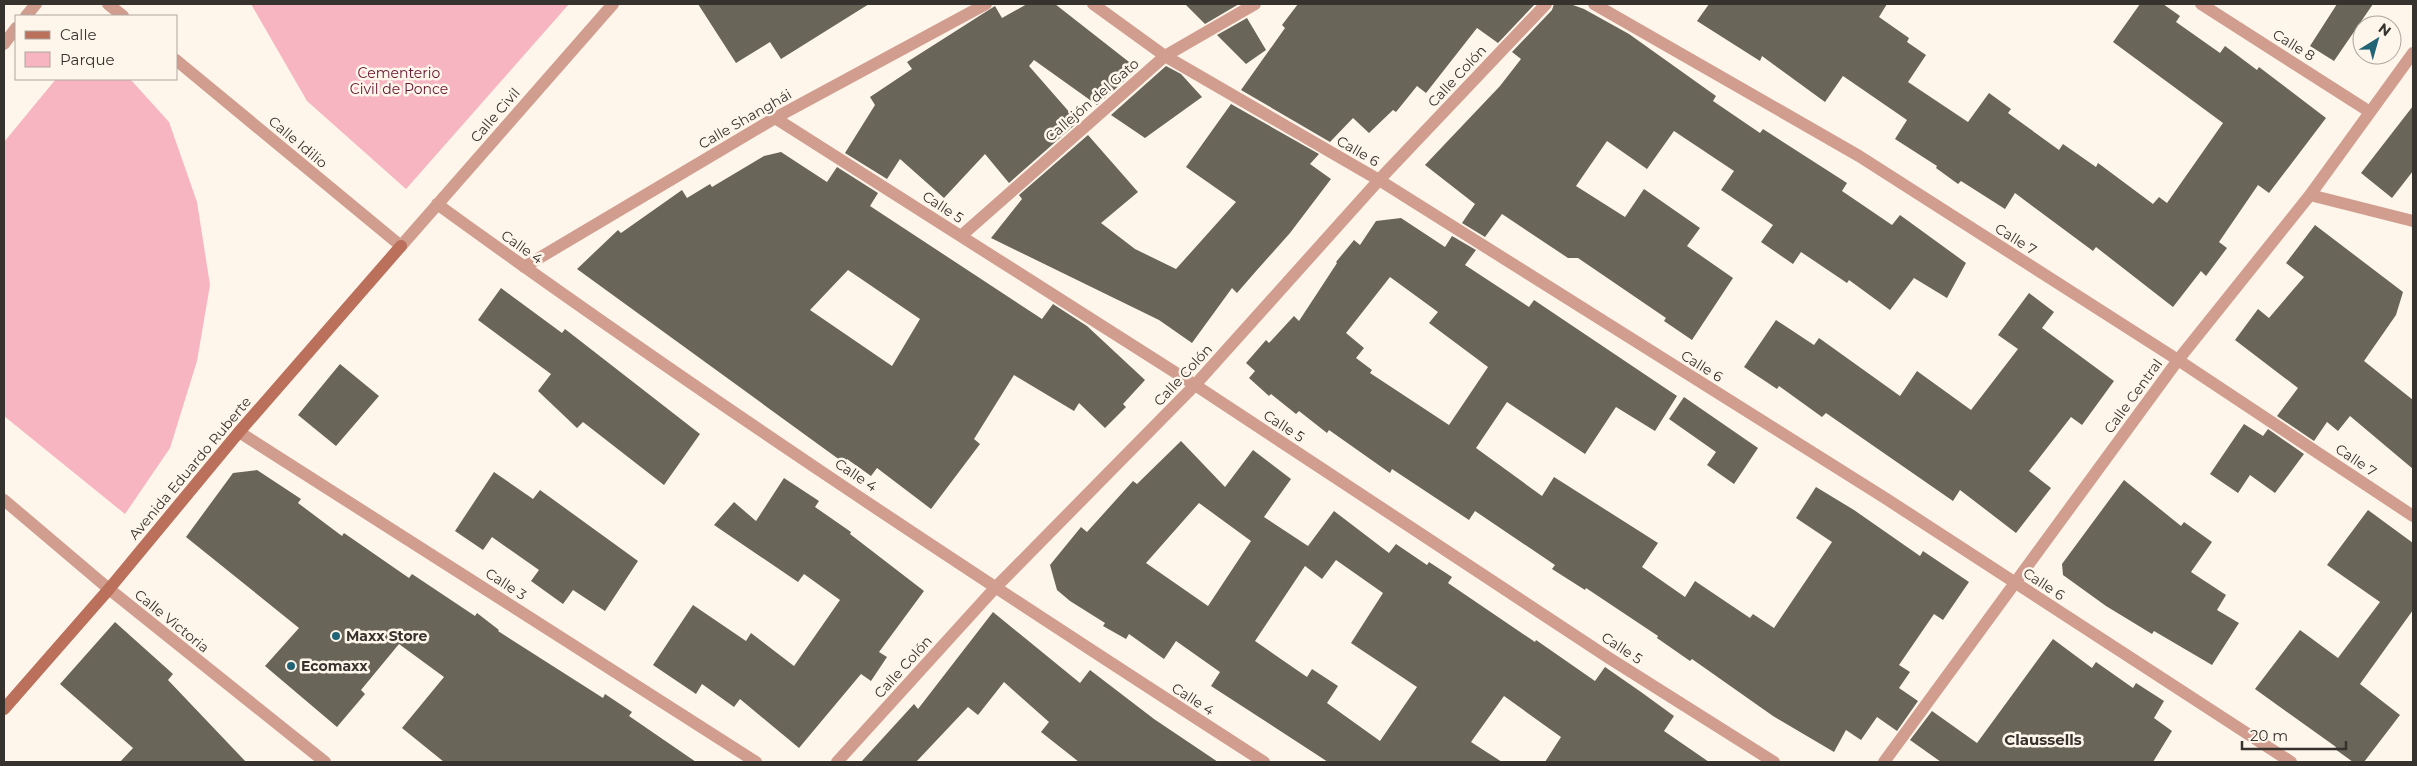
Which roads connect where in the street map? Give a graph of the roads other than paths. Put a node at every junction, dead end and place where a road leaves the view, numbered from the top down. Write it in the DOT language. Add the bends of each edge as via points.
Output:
graph roads {
  1 [pos="36,4"];
  2 [pos="108,4"];
  3 [pos="613,4"];
  4 [pos="986,4"];
  5 [pos="1093,4"];
  6 [pos="1255,4"];
  7 [pos="1546,4"];
  8 [pos="1594,4"];
  9 [pos="2201,4"];
  10 [pos="27,15"];
  11 [pos="122,15"];
  12 [pos="15,29"];
  13 [pos="4,44"];
  14 [pos="2413,53"];
  15 [pos="1165,56"];
  16 [pos="178,62"];
  17 [pos="2370,112"];
  18 [pos="775,118"];
  19 [pos="1379,180"];
  20 [pos="2310,195"];
  21 [pos="436,204"];
  22 [pos="2413,221"];
  23 [pos="960,236"];
  24 [pos="401,246"];
  25 [pos="524,267"];
  26 [pos="2178,360"];
  27 [pos="1195,385"];
  28 [pos="239,432"];
  29 [pos="4,500"];
  30 [pos="2413,516"];
  31 [pos="2014,582"];
  32 [pos="994,588"];
  33 [pos="109,589"];
  34 [pos="4,709"];
  35 [pos="325,762"];
  36 [pos="756,762"];
  37 [pos="837,762"];
  38 [pos="1264,762"];
  39 [pos="1774,762"];
  40 [pos="1884,762"];
  41 [pos="2291,762"];
  1 -- 10 [label="street"];
  2 -- 11 [label="street"];
  3 -- 21 [label="street, Calle Civil"];
  4 -- 18 [label="street, Calle Shanghái"];
  5 -- 15 [label="street, Calle 6"];
  6 -- 15 [label="street, Callejón del Gato"];
  7 -- 19 [label="street, Calle Colón"];
  8 -- 26 [label="street, Calle 7" via="1858,156"];
  9 -- 17 [label="street, Calle 8"];
  12 -- 13 [label="street"];
  14 -- 17 [label="street, Calle Central"];
  15 -- 19 [label="street, Calle 6"];
  15 -- 23 [label="street, Callejón del Gato"];
  16 -- 24 [label="street, Calle Idilio"];
  17 -- 20 [label="street, Calle Central"];
  18 -- 23 [label="street, Calle 5"];
  18 -- 25 [label="street, Calle Shanghái"];
  19 -- 27 [label="street, Calle Colón"];
  19 -- 31 [label="street, Calle 6"];
  20 -- 22 [label="street"];
  20 -- 26 [label="street, Calle Central"];
  21 -- 24 [label="street, Calle Civil"];
  21 -- 25 [label="street, Calle 4"];
  23 -- 27 [label="street, Calle 5"];
  24 -- 28 [label="street, Avenida Eduardo Ruberte"];
  25 -- 32 [label="street, Calle 4"];
  26 -- 30 [label="street, Calle 7"];
  26 -- 31 [label="street, Calle Central"];
  27 -- 32 [label="street, Calle Colón"];
  27 -- 39 [label="street, Calle 5" via="1609,658"];
  28 -- 33 [label="street, Avenida Eduardo Ruberte"];
  28 -- 36 [label="street, Calle 3"];
  29 -- 33 [label="street, Calle Victoria"];
  31 -- 40 [label="street, Calle Central"];
  31 -- 41 [label="street, Calle 6"];
  32 -- 37 [label="street, Calle Colón"];
  32 -- 38 [label="street, Calle 4"];
  33 -- 34 [label="street, Avenida Eduardo Ruberte"];
  33 -- 35 [label="street, Calle Victoria"];
}
